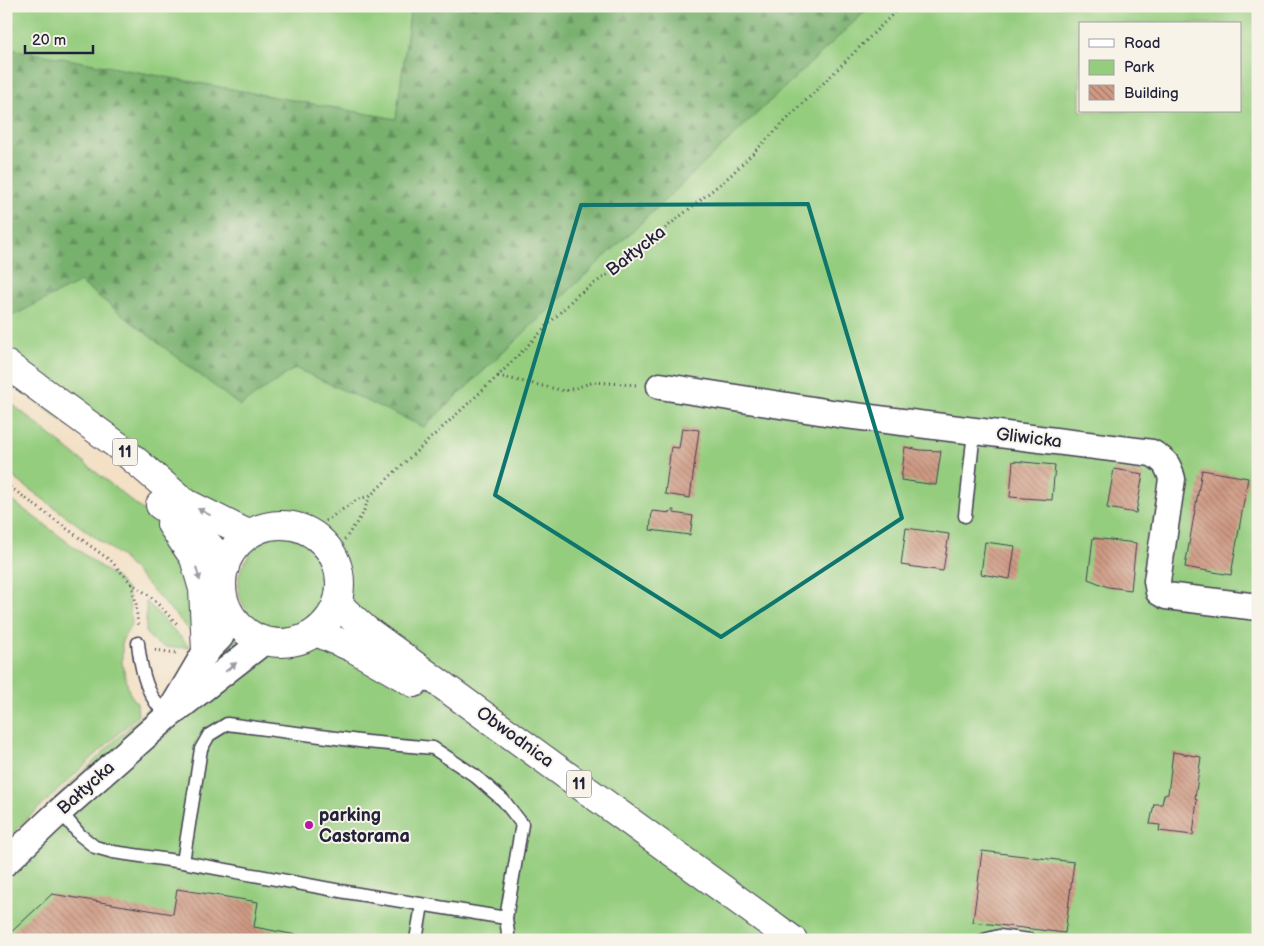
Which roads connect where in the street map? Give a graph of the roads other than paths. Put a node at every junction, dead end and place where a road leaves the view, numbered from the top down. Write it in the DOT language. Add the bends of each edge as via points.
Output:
graph roads {
  1 [pos="6,364"];
  2 [pos="6,381"];
  3 [pos="660,386"];
  4 [pos="974,431"];
  5 [pos="156,502"];
  6 [pos="965,516"];
  7 [pos="248,534"];
  8 [pos="225,567"];
  9 [pos="338,602"];
  10 [pos="1258,607"];
  11 [pos="230,614"];
  12 [pos="316,632"];
  13 [pos="264,641"];
  14 [pos="138,643"];
  15 [pos="206,651"];
  16 [pos="168,716"];
  17 [pos="60,811"];
  18 [pos="6,862"];
  19 [pos="183,862"];
  20 [pos="422,905"];
  21 [pos="506,918"];
  22 [pos="416,940"];
  23 [pos="507,940"];
  24 [pos="766,940"];
  25 [pos="792,940"];
  26 [pos="984,940"];
  27 [pos="1030,940"];
  7 -- 1 [label="highway, 11, one-way" via="184,502 117,445"];
  2 -- 5 [label="highway, 11"];
  3 -- 4 [label="street, Gliwicka"];
  4 -- 6 [label="lane"];
  4 -- 10 [label="street, Gliwicka" via="1152,453 1168,466 1172,479 1157,581 1159,592 1166,596"];
  5 -- 8 [label="highway, 11" via="195,530"];
  5 -- 15 [label="highway, one-way" via="194,558 203,589"];
  7 -- 8 [label="highway" via="231,552"];
  7 -- 9 [label="highway" via="278,524 299,528 318,538 338,565"];
  8 -- 11 [label="highway" via="224,599"];
  9 -- 12 [label="highway" via="329,619"];
  9 -- 25 [label="highway, Obwodnica / 11" via="365,629"];
  11 -- 13 [label="highway" via="244,631"];
  11 -- 15 [label="street, Bałtycka" via="220,637"];
  12 -- 13 [label="highway" via="289,642"];
  12 -- 24 [label="highway, Obwodnica / 11" via="353,648 442,699"];
  16 -- 13 [label="street, Bałtycka, one-way"];
  14 -- 16 [label="lane" via="147,684 154,700"];
  15 -- 16 [label="street, Bałtycka"];
  16 -- 17 [label="street, Bałtycka"];
  17 -- 18 [label="street, Bałtycka"];
  17 -- 19 [label="lane" via="95,847"];
  19 -- 20 [label="lane"];
  19 -- 21 [label="lane" via="201,749 208,735 227,724 433,748 474,775 504,801 522,824"];
  20 -- 21 [label="lane"];
  20 -- 22 [label="lane"];
  21 -- 23 [label="lane"];
  26 -- 27 [label="lane" via="999,936"];
}
